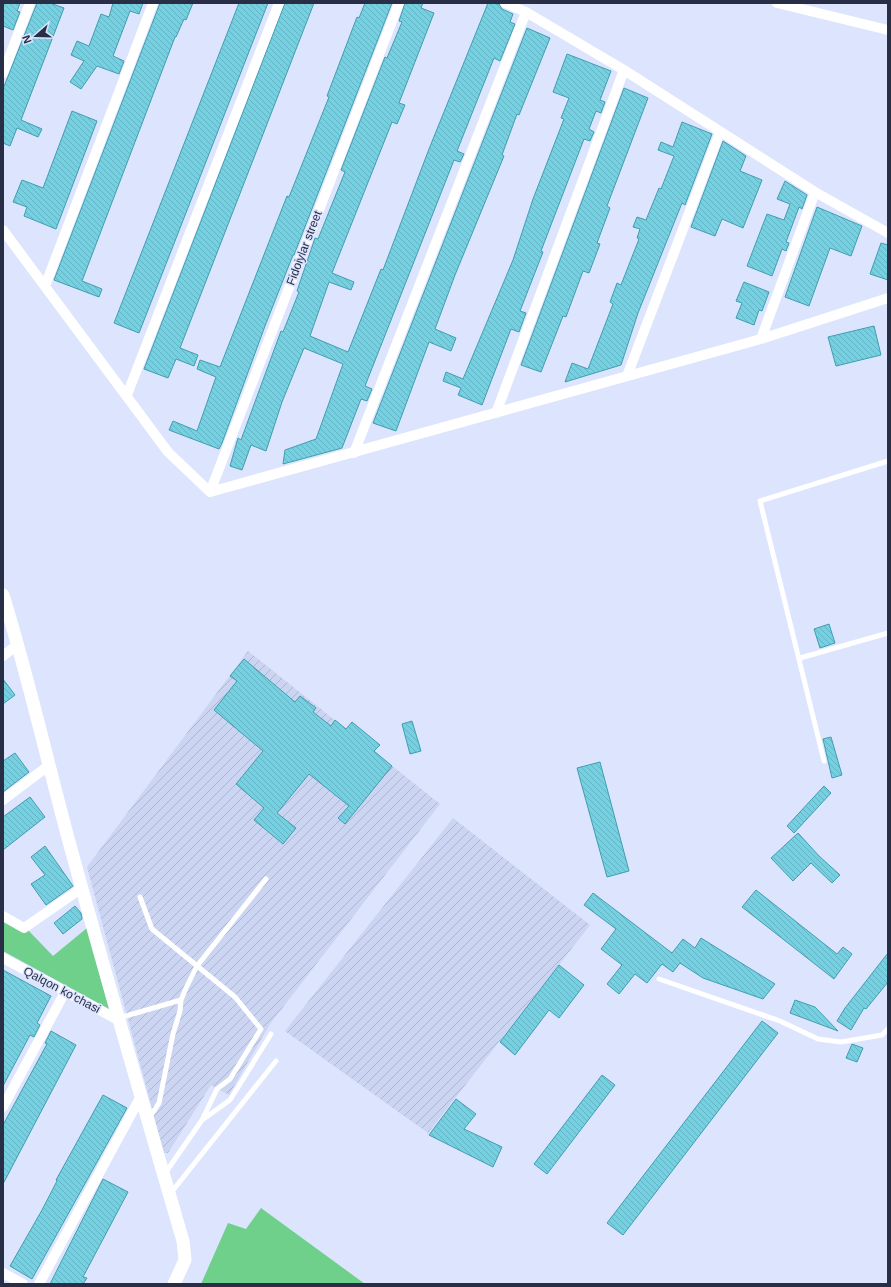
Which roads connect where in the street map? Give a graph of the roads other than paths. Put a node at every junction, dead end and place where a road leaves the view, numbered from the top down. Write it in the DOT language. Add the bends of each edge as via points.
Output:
graph roads {
  1 [pos="30,3"];
  2 [pos="153,3"];
  3 [pos="279,3"];
  4 [pos="399,3"];
  5 [pos="506,3"];
  6 [pos="777,3"];
  7 [pos="809,7"];
  8 [pos="526,12"];
  9 [pos="888,30"];
  10 [pos="624,70"];
  11 [pos="3,73"];
  12 [pos="720,132"];
  13 [pos="815,192"];
  14 [pos="3,230"];
  15 [pos="888,233"];
  16 [pos="45,286"];
  17 [pos="888,298"];
  18 [pos="761,339"];
  19 [pos="627,376"];
  20 [pos="127,395"];
  21 [pos="496,413"];
  22 [pos="354,453"];
  23 [pos="888,462"];
  24 [pos="210,492"];
  25 [pos="3,595"];
  26 [pos="888,633"];
  27 [pos="18,644"];
  28 [pos="3,656"];
  29 [pos="800,658"];
  30 [pos="824,761"];
  31 [pos="48,766"];
  32 [pos="3,800"];
  33 [pos="266,879"];
  34 [pos="82,888"];
  35 [pos="140,896"];
  36 [pos="3,916"];
  37 [pos="3,958"];
  38 [pos="197,966"];
  39 [pos="659,979"];
  40 [pos="65,992"];
  41 [pos="181,1000"];
  42 [pos="120,1020"];
  43 [pos="888,1029"];
  44 [pos="271,1034"];
  45 [pos="276,1061"];
  46 [pos="142,1096"];
  47 [pos="3,1107"];
  48 [pos="148,1119"];
  49 [pos="202,1120"];
  50 [pos="164,1174"];
  51 [pos="170,1195"];
  52 [pos="3,1273"];
  53 [pos="23,1284"];
  54 [pos="39,1284"];
  55 [pos="174,1284"];
  1 -- 11 [label="street"];
  2 -- 16 [label="street"];
  3 -- 20 [label="street"];
  4 -- 24 [label="street, Fidoiylar street"];
  5 -- 8 [label="street"];
  6 -- 7 [label="street"];
  7 -- 9 [label="street"];
  8 -- 10 [label="street"];
  8 -- 22 [label="street"];
  10 -- 12 [label="street"];
  10 -- 21 [label="street"];
  12 -- 13 [label="street"];
  12 -- 19 [label="street"];
  13 -- 15 [label="street"];
  13 -- 18 [label="street"];
  14 -- 16 [label="street"];
  16 -- 20 [label="street"];
  17 -- 18 [label="street"];
  18 -- 19 [label="street"];
  19 -- 21 [label="street"];
  20 -- 24 [label="street" via="168,452"];
  21 -- 22 [label="street"];
  22 -- 24 [label="street"];
  23 -- 29 [label="lane" via="760,501"];
  25 -- 27 [label="street"];
  26 -- 29 [label="lane"];
  27 -- 28 [label="street"];
  27 -- 31 [label="street"];
  29 -- 30 [label="lane"];
  31 -- 32 [label="street"];
  31 -- 34 [label="street"];
  33 -- 38 [label="lane"];
  34 -- 36 [label="street" via="24,928"];
  34 -- 42 [label="street"];
  35 -- 38 [label="lane" via="152,929"];
  37 -- 40 [label="street, Qalqon ko'chasi"];
  38 -- 41 [label="lane"];
  38 -- 49 [label="lane" via="235,997 261,1029 230,1079 217,1088"];
  39 -- 43 [label="lane" via="780,1021 818,1039 842,1042 882,1035"];
  40 -- 42 [label="street, Qalqon ko'chasi"];
  40 -- 47 [label="street"];
  41 -- 42 [label="lane"];
  41 -- 48 [label="lane" via="159,1103"];
  42 -- 46 [label="street"];
  44 -- 49 [label="lane" via="230,1100"];
  45 -- 51 [label="lane"];
  46 -- 48 [label="street"];
  46 -- 54 [label="street"];
  48 -- 50 [label="street"];
  49 -- 50 [label="lane"];
  50 -- 51 [label="street"];
  51 -- 55 [label="street" via="185,1252 185,1260"];
  52 -- 53 [label="street"];
}
